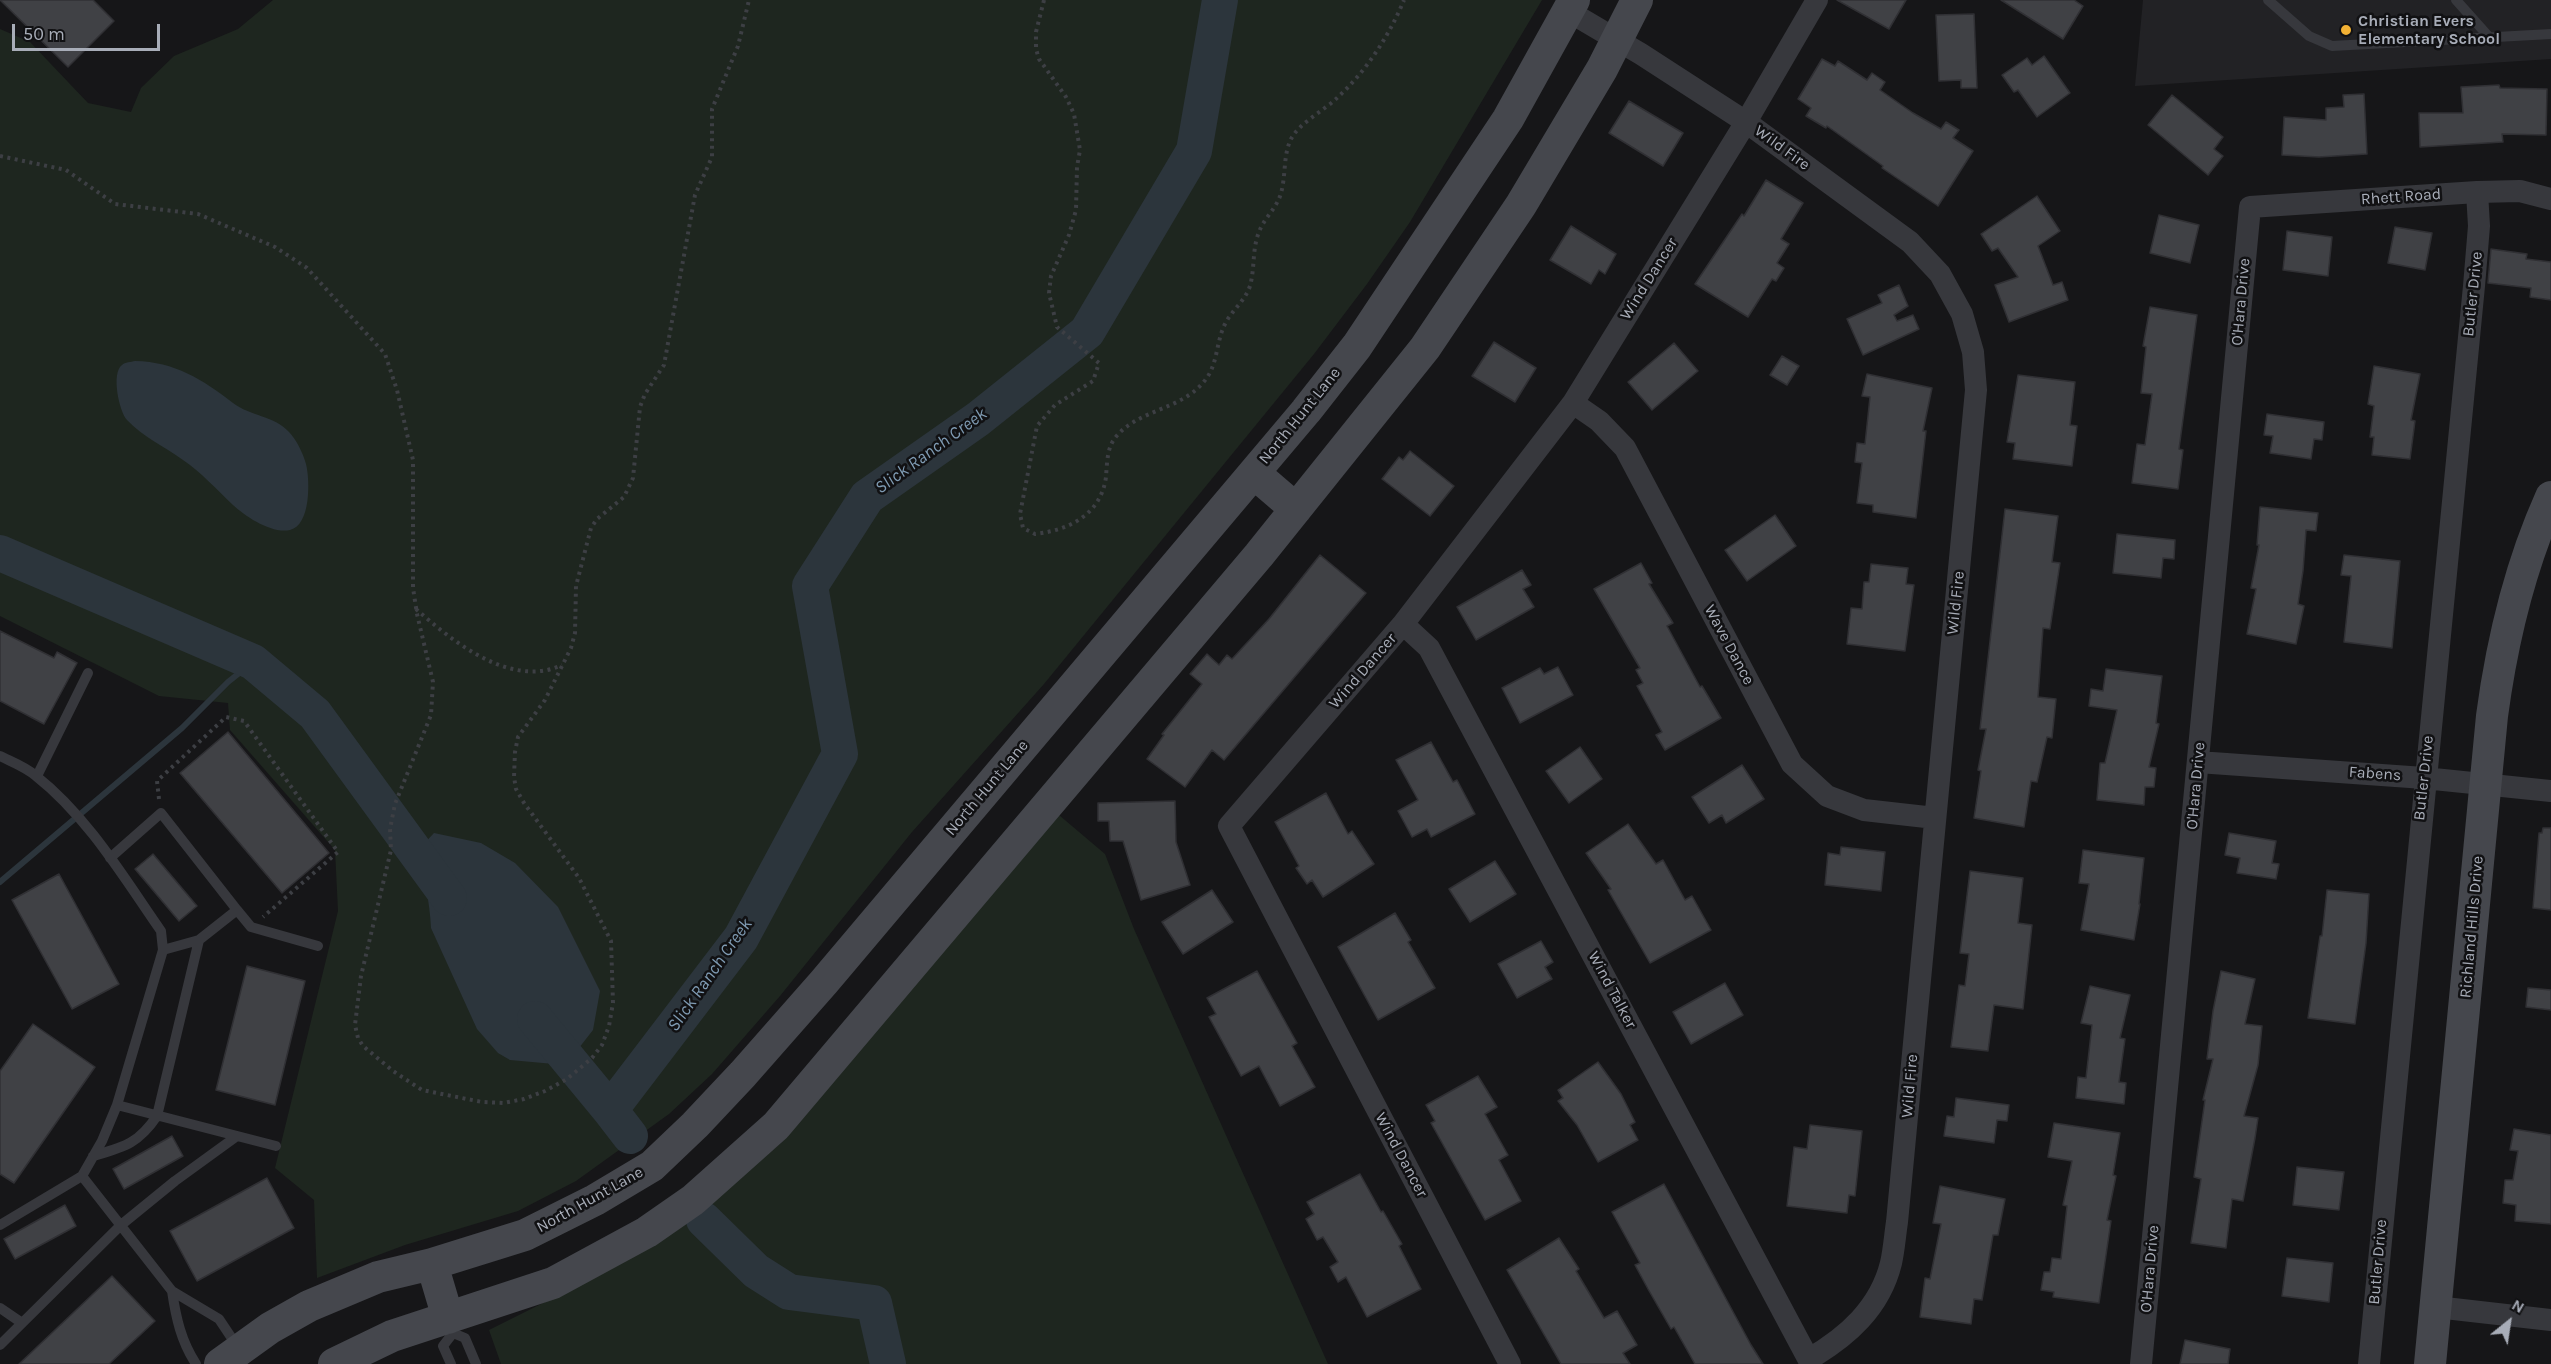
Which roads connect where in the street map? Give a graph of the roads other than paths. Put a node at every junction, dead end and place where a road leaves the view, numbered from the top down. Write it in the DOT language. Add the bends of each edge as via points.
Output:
graph roads {
  1 [pos="1637,0"];
  2 [pos="1817,0"];
  3 [pos="2268,0"];
  4 [pos="2456,0"];
  5 [pos="1571,5"];
  6 [pos="2551,34"];
  7 [pos="2490,38"];
  8 [pos="1618,40"];
  9 [pos="1746,122"];
  10 [pos="2477,192"];
  11 [pos="2551,199"];
  12 [pos="2250,207"];
  13 [pos="1573,403"];
  14 [pos="1254,473"];
  15 [pos="2551,497"];
  16 [pos="1296,509"];
  17 [pos="1403,624"];
  18 [pos="88,673"];
  19 [pos="0,756"];
  20 [pos="2198,762"];
  21 [pos="37,776"];
  22 [pos="2424,778"];
  23 [pos="2486,783"];
  24 [pos="2551,791"];
  25 [pos="1935,818"];
  26 [pos="110,858"];
  27 [pos="237,910"];
  28 [pos="199,940"];
  29 [pos="318,946"];
  30 [pos="163,950"];
  31 [pos="117,1105"];
  32 [pos="157,1116"];
  33 [pos="237,1136"];
  34 [pos="276,1146"];
  35 [pos="93,1156"];
  36 [pos="82,1176"];
  37 [pos="0,1225"];
  38 [pos="121,1225"];
  39 [pos="432,1264"];
  40 [pos="172,1291"];
  41 [pos="2436,1307"];
  42 [pos="0,1308"];
  43 [pos="2551,1320"];
  44 [pos="22,1323"];
  45 [pos="450,1326"];
  46 [pos="0,1345"];
  47 [pos="229,1357"];
  48 [pos="1810,1362"];
  49 [pos="196,1364"];
  50 [pos="334,1364"];
  51 [pos="451,1364"];
  52 [pos="476,1364"];
  53 [pos="1510,1364"];
  54 [pos="2141,1364"];
  55 [pos="2369,1364"];
  56 [pos="2430,1364"];
  1 -- 8 [label="main road"];
  2 -- 9 [label="street, Wind Dancer"];
  3 -- 7 [label="lane" via="2309,36 2332,46"];
  4 -- 7 [label="lane"];
  5 -- 8 [label="street, Wild Fire"];
  5 -- 14 [label="main road, North Hunt Lane" via="1508,119 1397,288 1357,346"];
  6 -- 7 [label="lane"];
  8 -- 9 [label="street, Wild Fire"];
  8 -- 16 [label="main road" via="1521,205 1425,348"];
  9 -- 13 [label="street, Wind Dancer"];
  9 -- 25 [label="street, Wild Fire" via="1910,242 1940,274 1962,314 1973,352 1976,390"];
  10 -- 11 [label="street, Rhett Road" via="2520,191"];
  10 -- 12 [label="street, Rhett Road"];
  10 -- 22 [label="street, Butler Drive" via="2479,226"];
  12 -- 20 [label="street, O'Hara Drive"];
  13 -- 17 [label="street, Wind Dancer"];
  13 -- 25 [label="street, Wave Dance" via="1599,421 1624,448 1792,764 1827,796 1864,810"];
  14 -- 16 [label="main road"];
  14 -- 39 [label="main road, North Hunt Lane" via="831,974 695,1125 652,1166 595,1200 525,1235"];
  15 -- 23 [label="main road, Richland Hills Drive" via="2526,562 2506,636 2493,707"];
  16 -- 45 [label="main road" via="776,1126 693,1200 646,1232 553,1283"];
  17 -- 48 [label="street, Wind Talker" via="1429,648"];
  17 -- 53 [label="street, Wind Dancer" via="1229,826"];
  18 -- 21 [label="lane"];
  19 -- 21 [label="lane"];
  20 -- 22 [label="street, Fabens"];
  20 -- 54 [label="street, O'Hara Drive"];
  21 -- 26 [label="lane" via="62,799"];
  22 -- 23 [label="street, Fabens"];
  22 -- 55 [label="street, Butler Drive"];
  23 -- 24 [label="street, Fabens"];
  23 -- 41 [label="main road, Richland Hills Drive"];
  25 -- 48 [label="street, Wild Fire" via="1891,1264 1861,1322"];
  26 -- 27 [label="lane" via="161,813"];
  26 -- 30 [label="lane" via="161,931"];
  27 -- 28 [label="lane"];
  27 -- 29 [label="lane" via="251,927"];
  28 -- 30 [label="lane"];
  28 -- 32 [label="lane"];
  30 -- 31 [label="lane"];
  31 -- 32 [label="lane"];
  31 -- 35 [label="lane"];
  32 -- 33 [label="lane"];
  32 -- 35 [label="lane" via="133,1144"];
  33 -- 34 [label="lane"];
  33 -- 38 [label="lane"];
  35 -- 36 [label="lane"];
  36 -- 37 [label="lane"];
  36 -- 38 [label="lane"];
  38 -- 40 [label="lane"];
  38 -- 44 [label="lane"];
  39 -- 45 [label="main road"];
  39 -- 47 [label="main road, North Hunt Lane" via="396,1271 352,1287 290,1317"];
  40 -- 47 [label="lane" via="219,1318"];
  40 -- 49 [label="lane" via="178,1327"];
  41 -- 43 [label="street"];
  41 -- 56 [label="main road, Richland Hills Drive"];
  42 -- 44 [label="lane"];
  44 -- 46 [label="lane"];
  45 -- 50 [label="main road" via="392,1336"];
  45 -- 51 [label="lane" via="443,1346"];
  45 -- 52 [label="lane" via="465,1338"];
}
